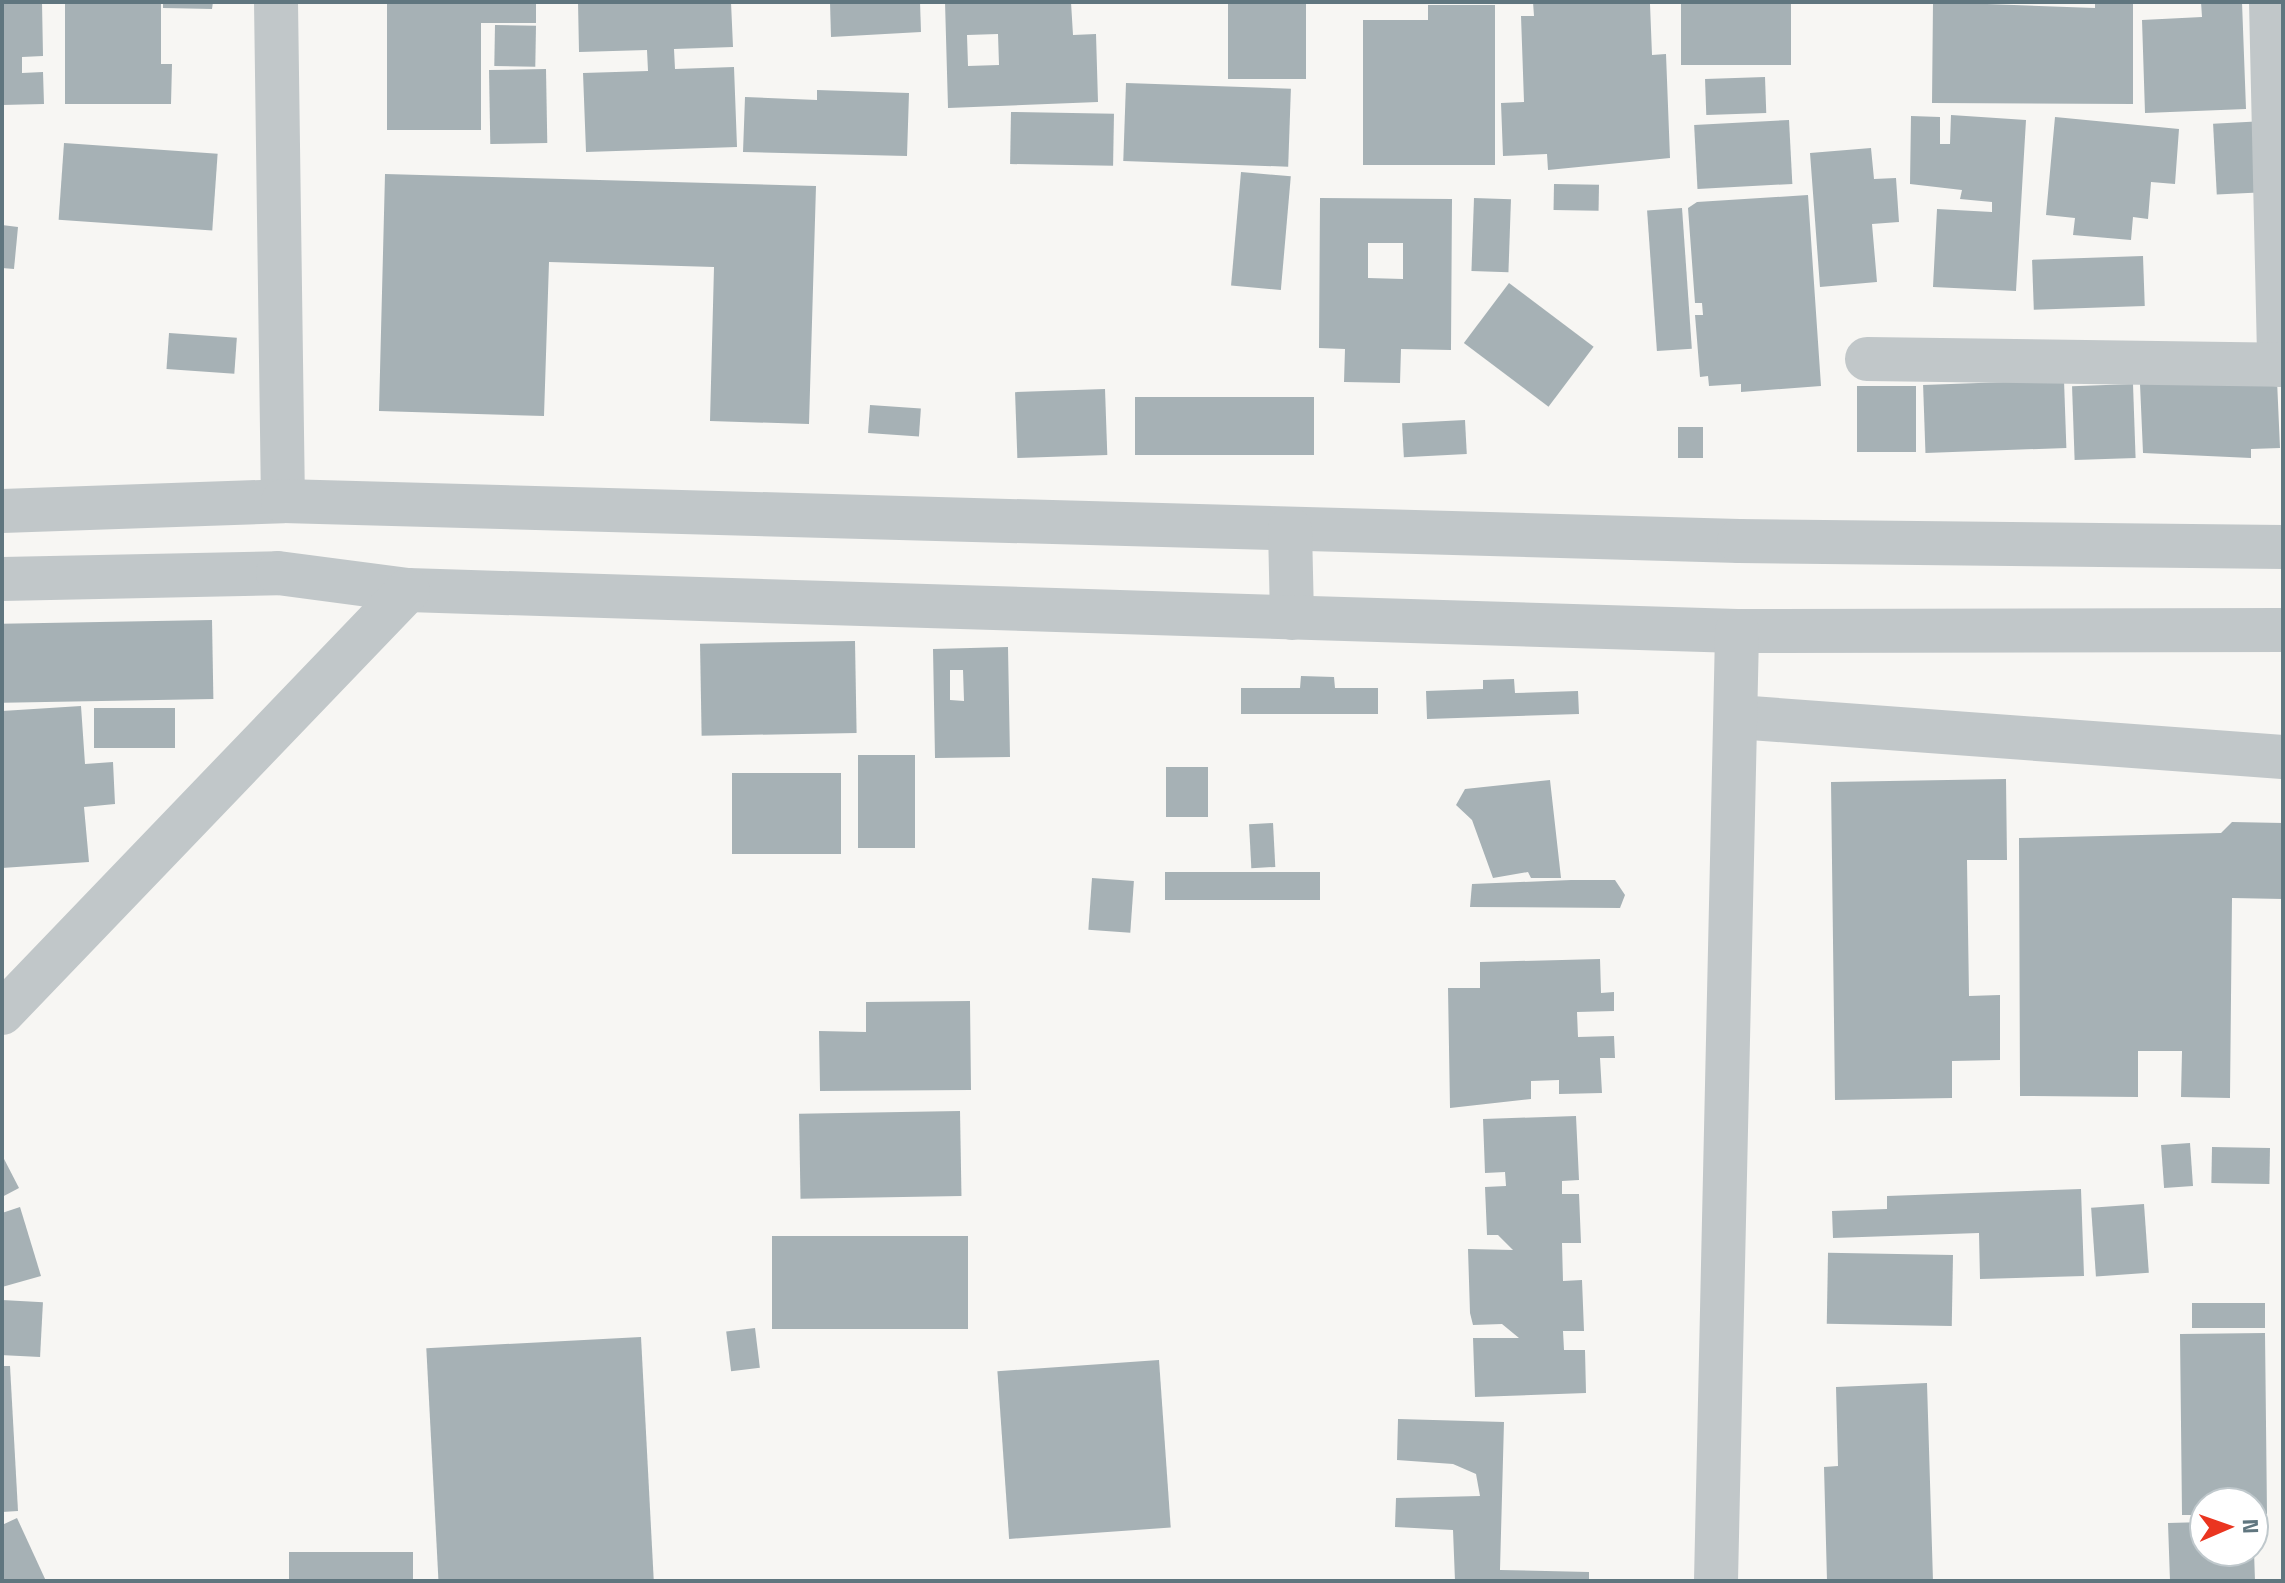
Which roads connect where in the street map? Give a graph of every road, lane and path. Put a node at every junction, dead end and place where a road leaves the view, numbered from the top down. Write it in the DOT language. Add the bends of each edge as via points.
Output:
graph roads {
  1 [pos="276,2"];
  2 [pos="2271,2"];
  3 [pos="1867,359"];
  4 [pos="2281,365"];
  5 [pos="283,501"];
  6 [pos="2,511"];
  7 [pos="1290,529"];
  8 [pos="2283,547"];
  9 [pos="2,579"];
  10 [pos="408,590"];
  11 [pos="1292,618"];
  12 [pos="2283,630"];
  13 [pos="1737,631"];
  14 [pos="1737,717"];
  15 [pos="2283,757"];
  16 [pos="2,1013"];
  17 [pos="1716,1581"];
  1 -- 5 [label="street"];
  2 -- 4 [label="street"];
  3 -- 4 [label="street"];
  5 -- 6 [label="street"];
  5 -- 7 [label="street"];
  7 -- 8 [label="street"];
  7 -- 11 [label="street"];
  9 -- 10 [label="street" via="278,573"];
  10 -- 11 [label="street"];
  10 -- 16 [label="street"];
  11 -- 13 [label="street"];
  12 -- 13 [label="street"];
  13 -- 14 [label="street"];
  14 -- 15 [label="street"];
  14 -- 17 [label="street"];
}
